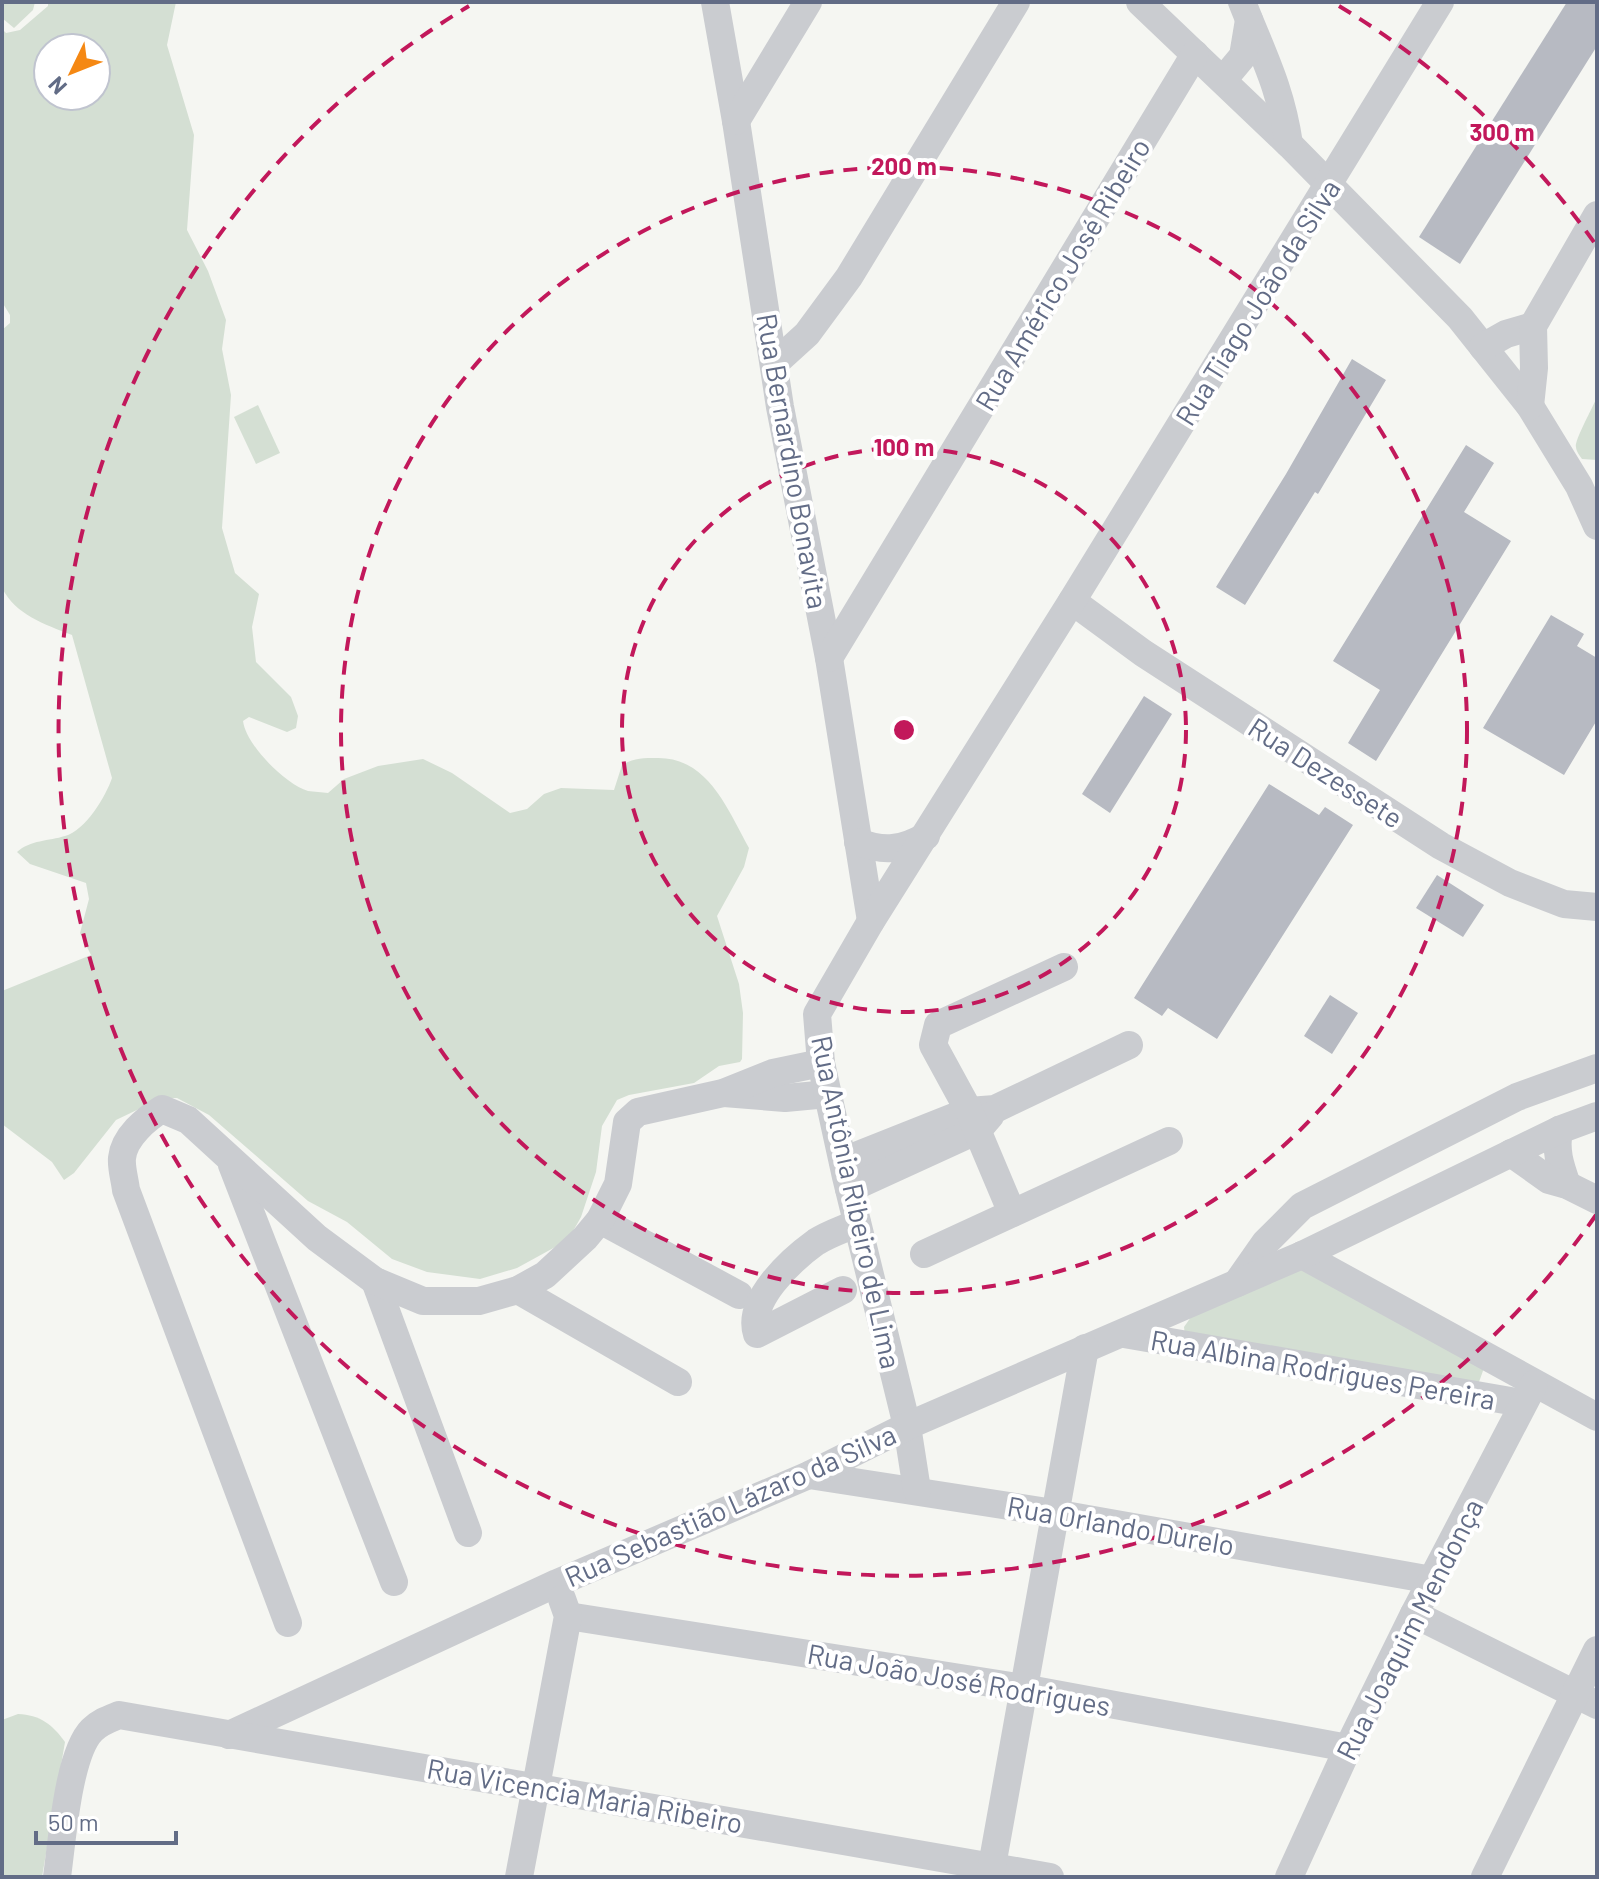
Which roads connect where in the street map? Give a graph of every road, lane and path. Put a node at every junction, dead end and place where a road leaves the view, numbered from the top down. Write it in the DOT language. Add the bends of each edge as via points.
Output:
graph roads {
  1 [pos="715,2"];
  2 [pos="808,2"];
  3 [pos="1016,2"];
  4 [pos="1140,2"];
  5 [pos="1440,2"];
  6 [pos="1246,11"];
  7 [pos="1195,54"];
  8 [pos="1223,80"];
  9 [pos="736,121"];
  10 [pos="1289,144"];
  11 [pos="1329,185"];
  12 [pos="1597,215"];
  13 [pos="1533,326"];
  14 [pos="1483,347"];
  15 [pos="774,364"];
  16 [pos="1530,406"];
  17 [pos="1597,526"];
  18 [pos="1072,601"];
  19 [pos="829,658"];
  20 [pos="926,836"];
  21 [pos="858,842"];
  22 [pos="1597,907"];
  23 [pos="871,921"];
  24 [pos="1064,967"];
  25 [pos="1129,1045"];
  26 [pos="821,1063"];
  27 [pos="1597,1068"];
  28 [pos="723,1093"];
  29 [pos="828,1094"];
  30 [pos="1597,1116"];
  31 [pos="981,1117"];
  32 [pos="1559,1130"];
  33 [pos="1169,1141"];
  34 [pos="1511,1153"];
  35 [pos="229,1158"];
  36 [pos="843,1161"];
  37 [pos="1567,1185"];
  38 [pos="849,1189"];
  39 [pos="1597,1200"];
  40 [pos="1012,1213"];
  41 [pos="600,1220"];
  42 [pos="857,1223"];
  43 [pos="924,1254"];
  44 [pos="1302,1255"];
  45 [pos="375,1281"];
  46 [pos="1236,1284"];
  47 [pos="518,1290"];
  48 [pos="843,1290"];
  49 [pos="739,1295"];
  50 [pos="1124,1334"];
  51 [pos="1085,1348"];
  52 [pos="678,1382"];
  53 [pos="1528,1394"];
  54 [pos="1597,1417"];
  55 [pos="907,1426"];
  56 [pos="809,1475"];
  57 [pos="917,1490"];
  58 [pos="1054,1513"];
  59 [pos="468,1533"];
  60 [pos="1432,1580"];
  61 [pos="394,1582"];
  62 [pos="557,1583"];
  63 [pos="1414,1614"];
  64 [pos="568,1616"];
  65 [pos="288,1623"];
  66 [pos="1597,1650"];
  67 [pos="1023,1688"];
  68 [pos="1586,1699"];
  69 [pos="229,1735"];
  70 [pos="1348,1748"];
  71 [pos="535,1787"];
  72 [pos="991,1871"];
  73 [pos="57,1877"];
  74 [pos="519,1877"];
  75 [pos="1050,1877"];
  76 [pos="1289,1877"];
  77 [pos="1485,1877"];
  1 -- 9 [label="street, Rua Bernardino Bonavita"];
  2 -- 9 [label="street"];
  3 -- 15 [label="street" via="849,277 807,334"];
  4 -- 7 [label="street"];
  5 -- 11 [label="street, Rua Tiago João da Silva"];
  6 -- 8 [label="street" via="1243,56"];
  6 -- 10 [label="street" via="1284,107"];
  7 -- 8 [label="street"];
  7 -- 19 [label="street, Rua Américo José Ribeiro"];
  8 -- 10 [label="street"];
  9 -- 15 [label="street, Rua Bernardino Bonavita"];
  10 -- 11 [label="street"];
  11 -- 14 [label="street"];
  11 -- 18 [label="street, Rua Tiago João da Silva"];
  12 -- 13 [label="street"];
  13 -- 14 [label="street"];
  13 -- 16 [label="street"];
  14 -- 16 [label="street"];
  15 -- 19 [label="street, Rua Bernardino Bonavita"];
  16 -- 17 [label="street"];
  18 -- 20 [label="street, Rua Antônia Ribeiro de Lima"];
  18 -- 22 [label="street, Rua Dezessete" via="1143,653 1441,846 1510,883 1564,904"];
  19 -- 21 [label="street, Rua Bernardino Bonavita"];
  20 -- 21 [label="street" via="893,849"];
  20 -- 23 [label="street, Rua Antônia Ribeiro de Lima"];
  21 -- 23 [label="street, Rua Bernardino Bonavita"];
  23 -- 26 [label="street, Rua Antônia Ribeiro de Lima" via="817,1014"];
  24 -- 31 [label="street" via="938,1025 933,1045"];
  25 -- 31 [label="street"];
  26 -- 28 [label="street" via="773,1073"];
  26 -- 29 [label="street, Rua Antônia Ribeiro de Lima"];
  27 -- 46 [label="street" via="1517,1097 1302,1206 1265,1243"];
  28 -- 29 [label="street" via="785,1098"];
  28 -- 41 [label="street" via="638,1112 627,1122 618,1184"];
  29 -- 36 [label="street, Rua Antônia Ribeiro de Lima"];
  30 -- 32 [label="street, Rua Sebastião Lázaro da Silva"];
  31 -- 36 [label="street"];
  31 -- 38 [label="street"];
  31 -- 40 [label="street"];
  32 -- 34 [label="street, Rua Sebastião Lázaro da Silva"];
  32 -- 37 [label="street" via="1558,1160"];
  33 -- 40 [label="street"];
  34 -- 37 [label="street" via="1549,1180"];
  34 -- 44 [label="street, Rua Sebastião Lázaro da Silva"];
  35 -- 45 [label="street" via="317,1238"];
  35 -- 61 [label="street"];
  35 -- 65 [label="street" via="188,1120 162,1109 130,1139 122,1157 126,1190"];
  36 -- 38 [label="street, Rua Antônia Ribeiro de Lima"];
  37 -- 39 [label="street"];
  38 -- 42 [label="street, Rua Antônia Ribeiro de Lima"];
  40 -- 43 [label="street"];
  41 -- 47 [label="street" via="545,1275"];
  41 -- 49 [label="street"];
  42 -- 48 [label="street" via="817,1242 772,1282 755,1314 757,1334"];
  42 -- 55 [label="street, Rua Antônia Ribeiro de Lima"];
  44 -- 46 [label="street, Rua Sebastião Lázaro da Silva"];
  44 -- 53 [label="street"];
  45 -- 47 [label="street" via="423,1301 479,1301"];
  45 -- 59 [label="street"];
  46 -- 50 [label="street, Rua Sebastião Lázaro da Silva"];
  47 -- 52 [label="street"];
  50 -- 51 [label="street, Rua Sebastião Lázaro da Silva"];
  50 -- 53 [label="street, Rua Albina Rodrigues Pereira"];
  51 -- 55 [label="street, Rua Sebastião Lázaro da Silva"];
  51 -- 58 [label="street"];
  53 -- 54 [label="street"];
  53 -- 60 [label="street, Rua Joaquim Mendonça"];
  55 -- 56 [label="street, Rua Sebastião Lázaro da Silva"];
  55 -- 57 [label="street, Rua Antônia Ribeiro de Lima"];
  56 -- 57 [label="street, Rua Orlando Durelo"];
  56 -- 62 [label="street, Rua Sebastião Lázaro da Silva"];
  57 -- 58 [label="street, Rua Orlando Durelo"];
  58 -- 60 [label="street, Rua Orlando Durelo"];
  58 -- 67 [label="street"];
  60 -- 63 [label="street, Rua Joaquim Mendonça"];
  62 -- 64 [label="street"];
  62 -- 69 [label="street, Rua Sebastião Lázaro da Silva"];
  63 -- 68 [label="street"];
  63 -- 70 [label="street, Rua Joaquim Mendonça"];
  64 -- 67 [label="street, Rua João José Rodrigues"];
  64 -- 71 [label="street"];
  66 -- 68 [label="street"];
  67 -- 70 [label="street, Rua João José Rodrigues"];
  67 -- 72 [label="street"];
  68 -- 77 [label="street"];
  69 -- 71 [label="street, Rua Vicencia Maria Ribeiro"];
  69 -- 73 [label="street, Rua Vicencia Maria Ribeiro" via="119,1715 103,1721 77,1754"];
  70 -- 76 [label="street, Rua Joaquim Mendonça"];
  71 -- 72 [label="street, Rua Vicencia Maria Ribeiro"];
  71 -- 74 [label="street"];
  72 -- 75 [label="street, Rua Vicencia Maria Ribeiro"];
}
